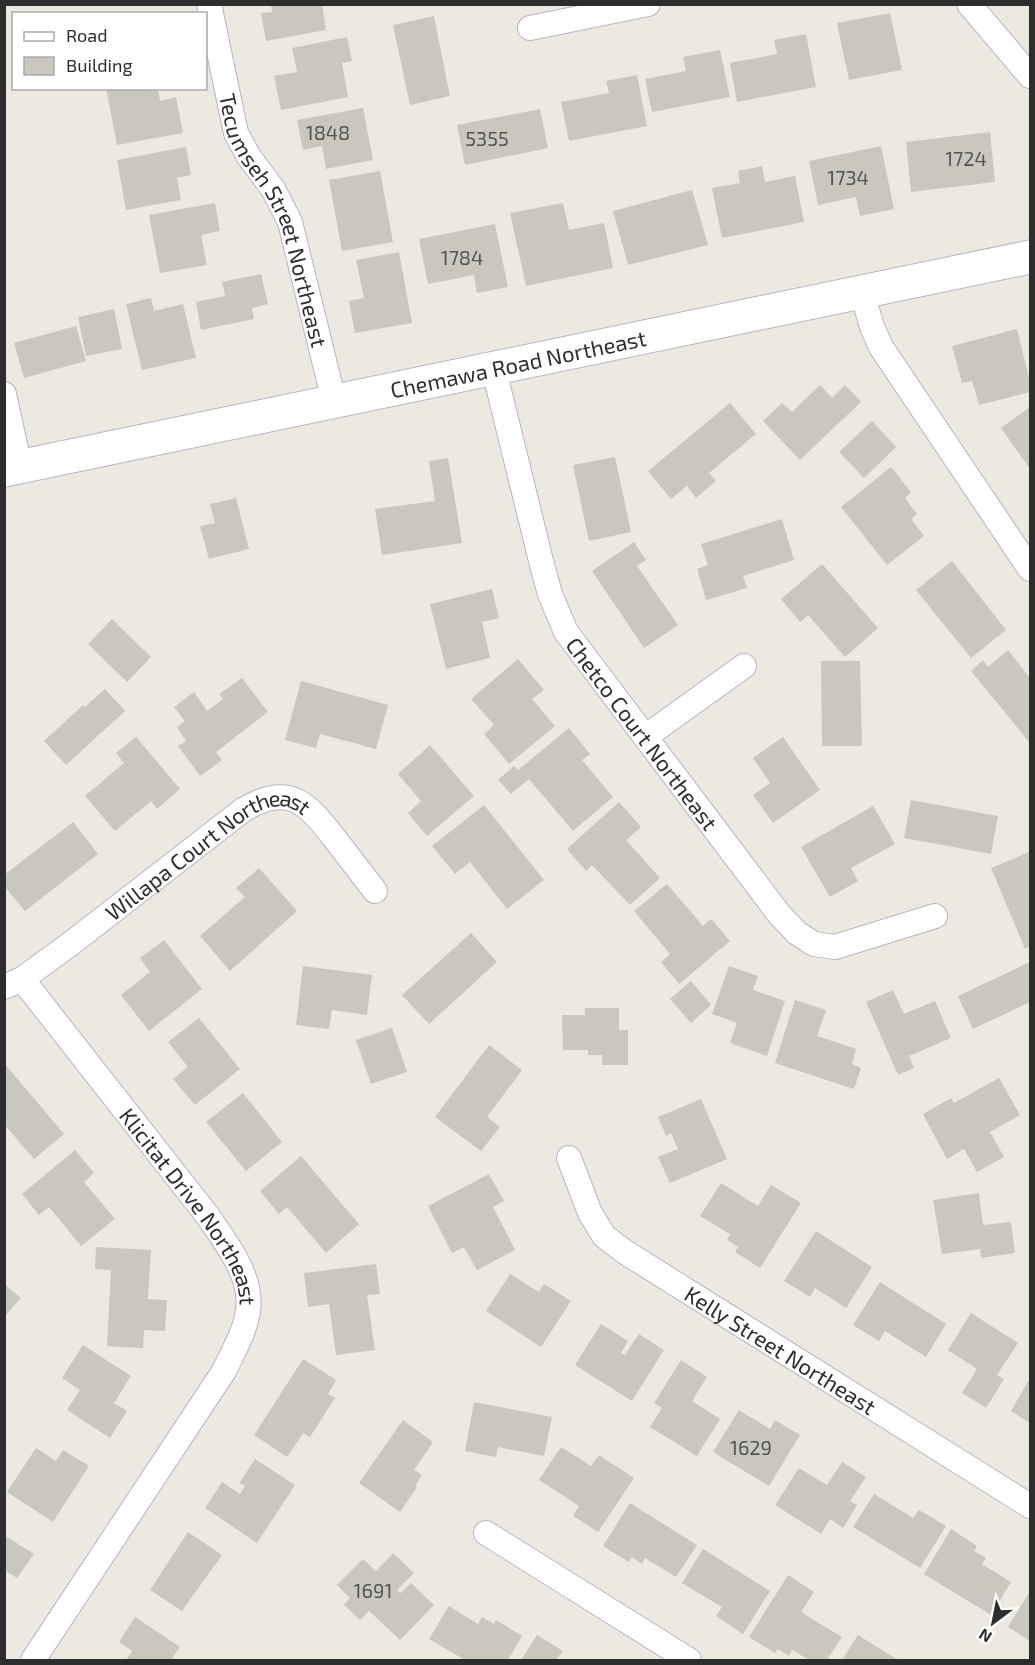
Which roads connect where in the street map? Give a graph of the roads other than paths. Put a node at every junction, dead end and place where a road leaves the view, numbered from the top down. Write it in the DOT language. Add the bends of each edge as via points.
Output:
graph roads {
  1 [pos="208,4"];
  2 [pos="648,4"];
  3 [pos="969,4"];
  4 [pos="530,28"];
  5 [pos="1030,76"];
  6 [pos="1030,257"];
  7 [pos="862,292"];
  8 [pos="494,370"];
  9 [pos="4,393"];
  10 [pos="334,401"];
  11 [pos="12,468"];
  12 [pos="1030,569"];
  13 [pos="744,666"];
  14 [pos="645,737"];
  15 [pos="375,891"];
  16 [pos="935,916"];
  17 [pos="13,983"];
  18 [pos="569,1158"];
  19 [pos="1030,1506"];
  20 [pos="486,1533"];
  21 [pos="33,1660"];
  22 [pos="689,1660"];
  1 -- 10 [label="street, Tecumseh Street Northeast" via="236,133 290,222"];
  2 -- 4 [label="street"];
  3 -- 5 [label="street"];
  6 -- 7 [label="main road, Chemawa Road Northeast"];
  7 -- 8 [label="main road, Chemawa Road Northeast"];
  7 -- 12 [label="street" via="881,347"];
  8 -- 10 [label="main road, Chemawa Road Northeast"];
  8 -- 14 [label="street, Chetco Court Northeast" via="550,594 566,632"];
  9 -- 11 [label="street"];
  10 -- 11 [label="main road, Chemawa Road Northeast"];
  13 -- 14 [label="street"];
  14 -- 16 [label="street, Chetco Court Northeast" via="796,933 814,944 835,947"];
  15 -- 17 [label="street, Willapa Court Northeast" via="315,814 296,800 261,799"];
  17 -- 21 [label="street, Klicitat Drive Northeast" via="214,1225 234,1255 246,1284 249,1310 224,1371"];
  18 -- 19 [label="street, Kelly Street Northeast" via="590,1213 604,1236 625,1252"];
  20 -- 22 [label="street"];
}
